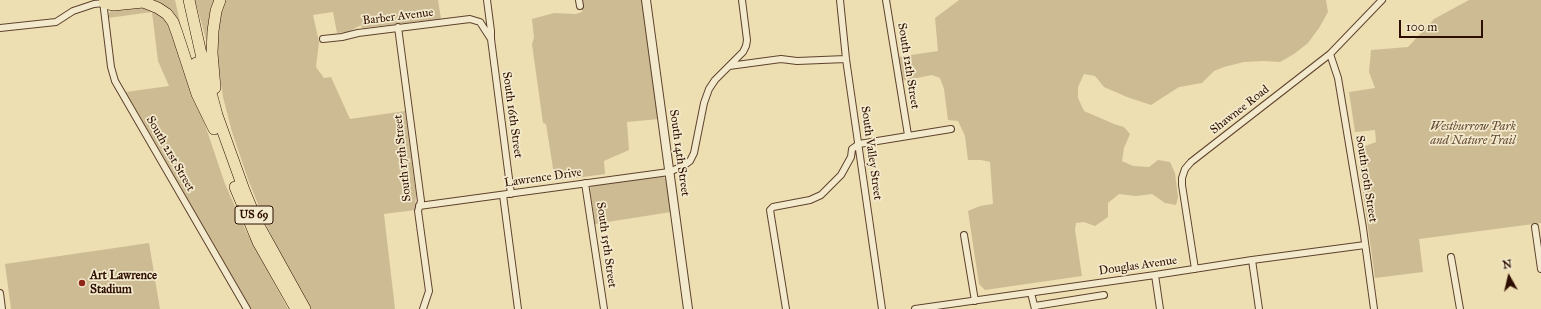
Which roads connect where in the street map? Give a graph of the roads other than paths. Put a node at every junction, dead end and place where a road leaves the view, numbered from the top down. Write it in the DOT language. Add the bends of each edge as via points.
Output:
graph roads {
  1 [pos="182,0"];
  2 [pos="189,0"];
  3 [pos="220,0"];
  4 [pos="487,0"];
  5 [pos="646,0"];
  6 [pos="742,0"];
  7 [pos="840,0"];
  8 [pos="886,0"];
  9 [pos="1382,0"];
  10 [pos="107,1"];
  11 [pos="398,27"];
  12 [pos="0,28"];
  13 [pos="323,39"];
  14 [pos="490,39"];
  15 [pos="1330,54"];
  16 [pos="846,59"];
  17 [pos="729,66"];
  18 [pos="217,115"];
  19 [pos="214,129"];
  20 [pos="951,129"];
  21 [pos="908,135"];
  22 [pos="859,144"];
  23 [pos="669,172"];
  24 [pos="585,183"];
  25 [pos="511,194"];
  26 [pos="503,195"];
  27 [pos="419,206"];
  28 [pos="1535,227"];
  29 [pos="964,235"];
  30 [pos="1365,245"];
  31 [pos="1451,257"];
  32 [pos="1252,260"];
  33 [pos="1195,269"];
  34 [pos="1541,269"];
  35 [pos="1155,275"];
  36 [pos="1031,292"];
  37 [pos="0,293"];
  38 [pos="1104,295"];
  39 [pos="975,301"];
  40 [pos="1035,308"];
  41 [pos="2,309"];
  42 [pos="247,309"];
  43 [pos="296,309"];
  44 [pos="305,309"];
  45 [pos="423,309"];
  46 [pos="518,309"];
  47 [pos="604,309"];
  48 [pos="688,309"];
  49 [pos="786,309"];
  50 [pos="882,309"];
  51 [pos="915,309"];
  52 [pos="1160,309"];
  53 [pos="1259,309"];
  54 [pos="1374,309"];
  55 [pos="1460,309"];
  1 -- 19 [label="highway, US 69" via="200,82"];
  2 -- 18 [label="highway, US 69"];
  3 -- 18 [label="highway" via="216,11 212,53"];
  4 -- 14 [label="street, South 16th Street"];
  5 -- 23 [label="street, South 14th Street"];
  6 -- 17 [label="street, Lawrence Drive" via="746,46"];
  7 -- 16 [label="street, South Valley Street"];
  8 -- 21 [label="street, South 12th Street"];
  9 -- 15 [label="street, Shawnee Road"];
  10 -- 12 [label="street" via="73,11 56,22"];
  10 -- 19 [label="highway" via="114,5 143,2 167,14 173,22 197,94"];
  10 -- 42 [label="street, South 21st Street" via="111,67 115,81"];
  11 -- 13 [label="street, Barber Avenue"];
  11 -- 14 [label="street, Barber Avenue" via="470,19 480,22"];
  11 -- 27 [label="street, South 17th Street" via="421,201"];
  14 -- 25 [label="street, South 16th Street"];
  15 -- 30 [label="street, South 10th Street" via="1338,78"];
  15 -- 33 [label="street, Shawnee Road" via="1184,169 1182,185"];
  16 -- 17 [label="street" via="781,59"];
  16 -- 22 [label="street, South Valley Street"];
  17 -- 23 [label="street, Lawrence Drive" via="714,80 709,89 690,161"];
  18 -- 44 [label="highway, US 69" via="259,226"];
  19 -- 43 [label="highway, US 69" via="258,242"];
  20 -- 21 [label="street"];
  21 -- 22 [label="street"];
  22 -- 49 [label="street" via="852,149 841,175 821,195 810,200 773,207 770,210"];
  22 -- 50 [label="street, South Valley Street"];
  23 -- 24 [label="street, Lawrence Drive"];
  23 -- 48 [label="street, South 14th Street"];
  24 -- 25 [label="street, Lawrence Drive"];
  24 -- 47 [label="street, South 15th Street"];
  25 -- 26 [label="street, Lawrence Drive"];
  26 -- 27 [label="street, Lawrence Drive"];
  26 -- 46 [label="street"];
  27 -- 45 [label="street, South 17th Street" via="429,291"];
  28 -- 34 [label="street"];
  29 -- 39 [label="street"];
  30 -- 32 [label="street, Douglas Avenue"];
  30 -- 54 [label="street, South 10th Street"];
  31 -- 55 [label="street"];
  32 -- 33 [label="street, Douglas Avenue"];
  32 -- 53 [label="street"];
  33 -- 35 [label="street, Douglas Avenue"];
  35 -- 36 [label="street, Douglas Avenue"];
  35 -- 52 [label="street"];
  36 -- 39 [label="street, Douglas Avenue"];
  36 -- 40 [label="street"];
  37 -- 41 [label="street"];
  38 -- 40 [label="street"];
  39 -- 51 [label="street, Douglas Avenue"];
}
